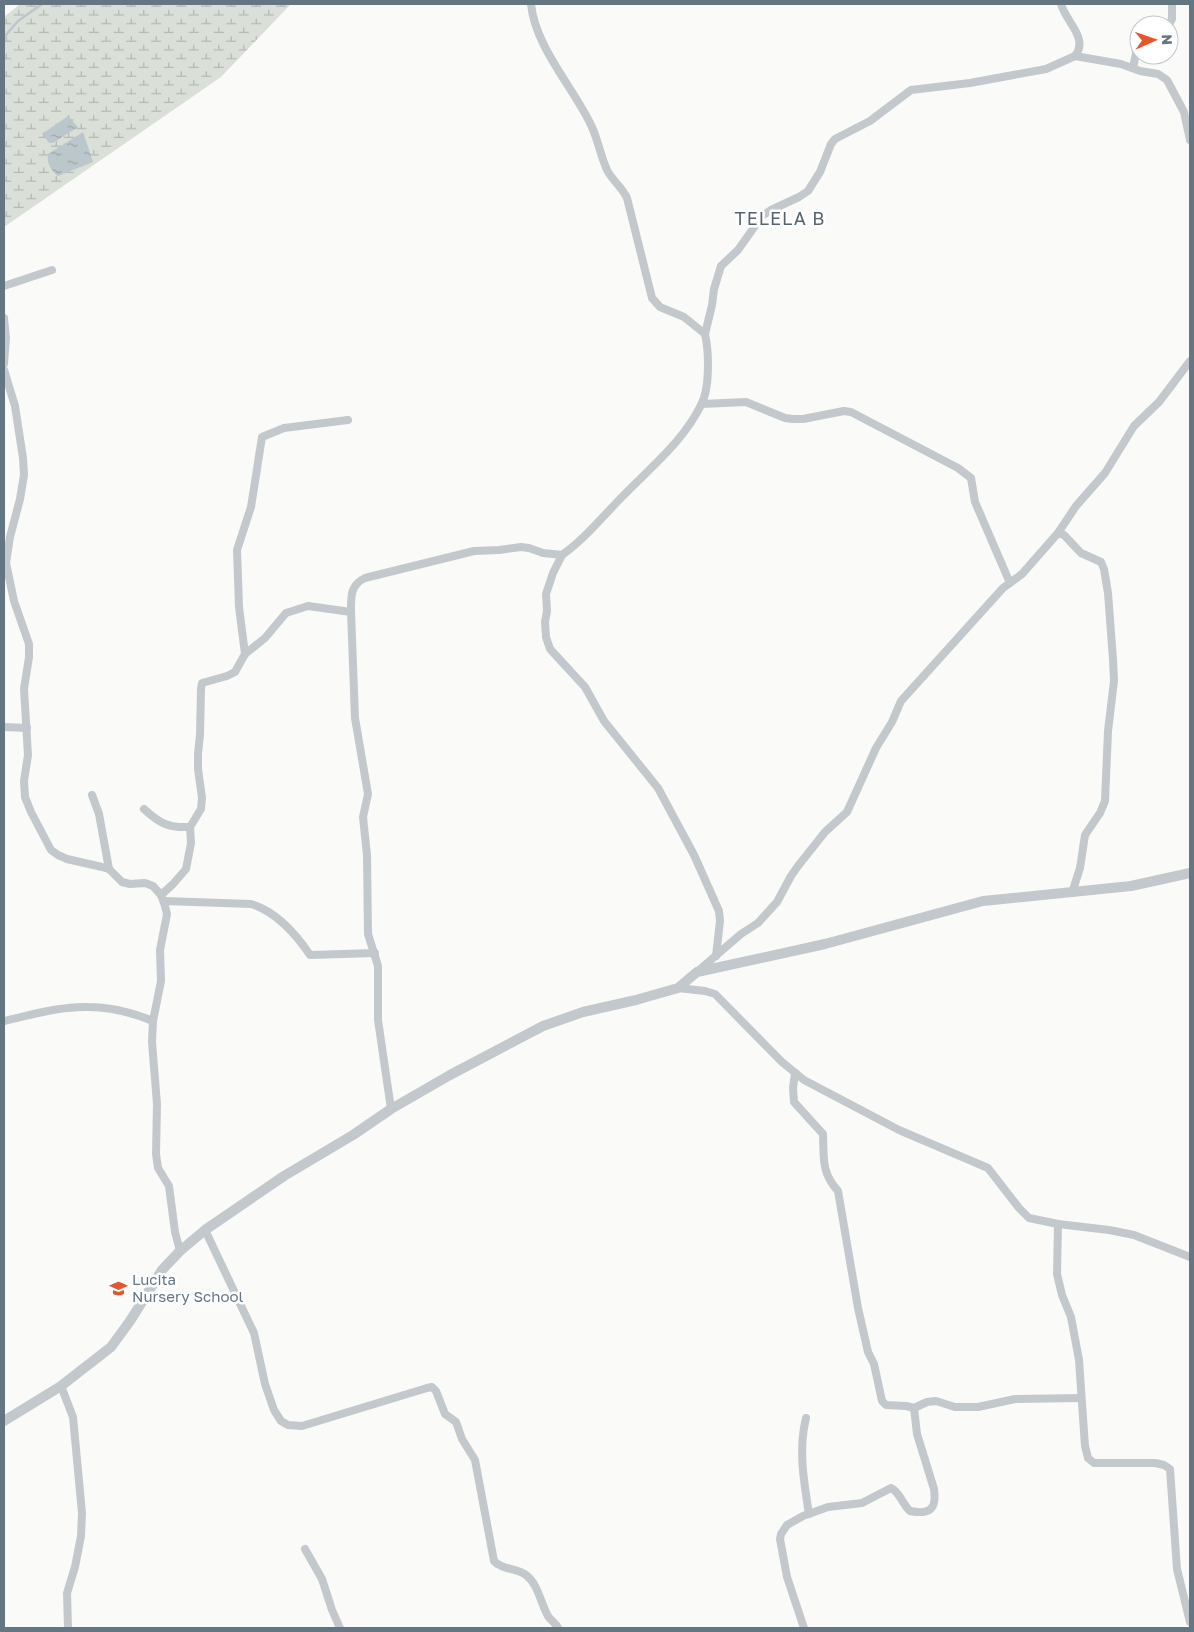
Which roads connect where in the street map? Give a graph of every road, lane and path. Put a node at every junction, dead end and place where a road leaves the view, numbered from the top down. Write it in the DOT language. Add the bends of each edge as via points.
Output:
graph roads {
  1 [pos="532,4"];
  2 [pos="1061,4"];
  3 [pos="1075,56"];
  4 [pos="1134,65"];
  5 [pos="1133,68"];
  6 [pos="1190,140"];
  7 [pos="52,270"];
  8 [pos="4,286"];
  9 [pos="4,318"];
  10 [pos="704,334"];
  11 [pos="1190,361"];
  12 [pos="4,364"];
  13 [pos="4,370"];
  14 [pos="702,404"];
  15 [pos="348,420"];
  16 [pos="1058,533"];
  17 [pos="562,555"];
  18 [pos="1010,583"];
  19 [pos="351,612"];
  20 [pos="245,654"];
  21 [pos="4,727"];
  22 [pos="26,728"];
  23 [pos="92,795"];
  24 [pos="144,809"];
  25 [pos="190,828"];
  26 [pos="108,870"];
  27 [pos="1190,873"];
  28 [pos="1072,893"];
  29 [pos="162,898"];
  30 [pos="375,954"];
  31 [pos="716,956"];
  32 [pos="697,972"];
  33 [pos="678,988"];
  34 [pos="153,1020"];
  35 [pos="4,1021"];
  36 [pos="796,1073"];
  37 [pos="391,1109"];
  38 [pos="1058,1224"];
  39 [pos="205,1230"];
  40 [pos="180,1251"];
  41 [pos="1190,1258"];
  42 [pos="60,1386"];
  43 [pos="1081,1398"];
  44 [pos="914,1408"];
  45 [pos="806,1418"];
  46 [pos="4,1421"];
  47 [pos="809,1514"];
  48 [pos="305,1549"];
  49 [pos="1190,1622"];
  50 [pos="68,1628"];
  51 [pos="340,1628"];
  52 [pos="558,1628"];
  53 [pos="804,1628"];
  1 -- 10 [label="street" via="538,31 590,122 608,172 627,198 652,298 660,307 684,317"];
  2 -- 3 [label="street" via="1080,42"];
  3 -- 5 [label="street"];
  3 -- 10 [label="street" via="1051,68 911,90 870,121 835,139 808,190 762,216 738,250 721,266"];
  4 -- 5 [label="street"];
  5 -- 6 [label="street" via="1158,74 1167,80 1184,112"];
  7 -- 8 [label="street"];
  9 -- 12 [label="street"];
  10 -- 14 [label="street" via="707,371"];
  11 -- 16 [label="street" via="1160,402 1134,426 1105,473"];
  13 -- 22 [label="street" via="15,406 23,458 24,475 6,563 14,602 29,644 24,689"];
  14 -- 17 [label="street" via="656,464 574,547"];
  14 -- 18 [label="street" via="746,402 793,419 851,412 958,468 971,478 975,502"];
  15 -- 20 [label="street" via="284,428 262,437 251,507 237,550"];
  16 -- 18 [label="street" via="1027,569"];
  16 -- 28 [label="street" via="1081,553 1101,562 1108,593 1114,681 1105,801 1084,836 1080,868"];
  17 -- 19 [label="street" via="521,547 474,551 399,569 358,581 353,586"];
  17 -- 31 [label="street" via="546,594 546,637 550,648 584,687 604,720 658,788 682,830 720,911"];
  18 -- 31 [label="street" via="901,701 847,812 825,832 798,866 777,902 758,923"];
  19 -- 20 [label="street" via="308,606 294,609 283,615 265,638"];
  19 -- 30 [label="street" via="355,718 368,794 363,817 368,934"];
  20 -- 25 [label="street" via="234,672 202,683 198,754 202,798"];
  21 -- 22 [label="street"];
  22 -- 26 [label="street" via="25,798 48,844 67,859"];
  23 -- 26 [label="street" via="99,814"];
  24 -- 25 [label="street" via="167,826"];
  25 -- 29 [label="street" via="186,869"];
  26 -- 29 [label="street" via="122,882 153,886"];
  27 -- 28 [label="street" via="1131,886"];
  28 -- 32 [label="street" via="983,901 826,944"];
  29 -- 30 [label="street" via="264,907 278,917 310,955"];
  29 -- 34 [label="street" via="167,914 160,950 161,981"];
  30 -- 37 [label="street" via="378,1020"];
  31 -- 32 [label="street"];
  32 -- 33 [label="street"];
  33 -- 36 [label="street" via="715,994"];
  33 -- 37 [label="street" via="583,1012 544,1026"];
  34 -- 35 [label="street" via="129,1012 89,1007 55,1010"];
  34 -- 40 [label="street" via="156,1154 158,1168 169,1186"];
  36 -- 38 [label="street" via="899,1130 988,1168 1024,1214 1038,1221"];
  36 -- 44 [label="street" via="794,1102 823,1134 823,1164 842,1204 858,1308 882,1401 886,1406"];
  37 -- 39 [label="street"];
  38 -- 41 [label="street" via="1134,1235"];
  38 -- 43 [label="street" via="1057,1274 1071,1317 1079,1360"];
  39 -- 40 [label="street"];
  39 -- 52 [label="street" via="254,1333 268,1391 281,1421 302,1426 434,1388 445,1414 456,1422 474,1460 494,1561 528,1576 549,1619"];
  40 -- 42 [label="street" via="162,1270 111,1347"];
  42 -- 46 [label="street"];
  42 -- 50 [label="street" via="73,1417 82,1512 74,1567 66,1594"];
  43 -- 44 [label="street" via="1015,1399 973,1407 936,1401"];
  43 -- 49 [label="street" via="1085,1446 1092,1462 1104,1465 1155,1463 1170,1469 1175,1555"];
  44 -- 47 [label="street" via="917,1434 934,1489 934,1506 923,1511 910,1510 891,1488 862,1503 828,1506"];
  45 -- 47 [label="street" via="802,1434 803,1476"];
  47 -- 53 [label="street" via="787,1525 780,1540 787,1577"];
  48 -- 51 [label="street" via="322,1578"];
}
